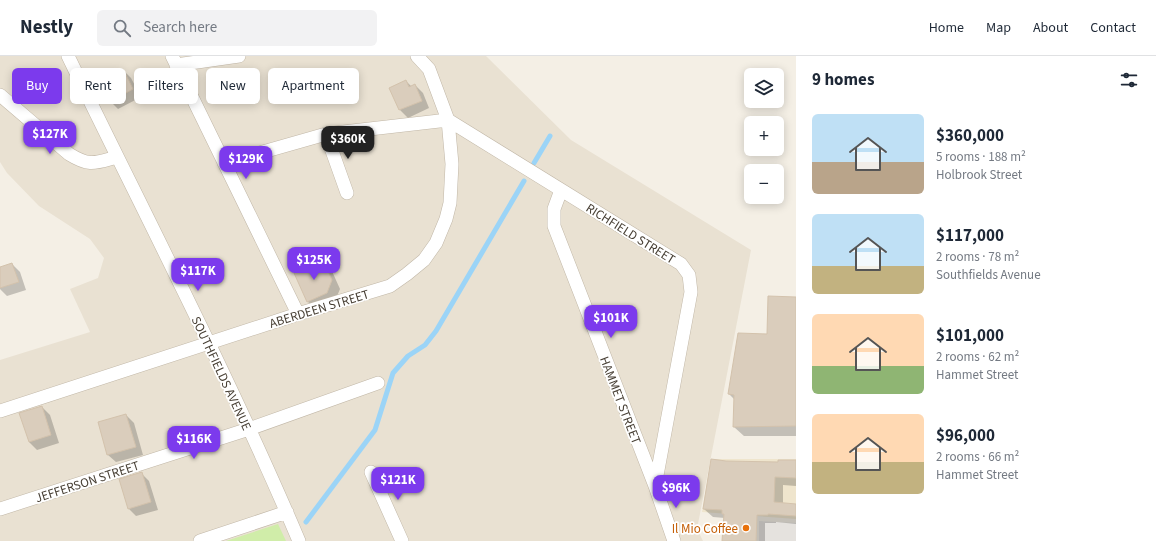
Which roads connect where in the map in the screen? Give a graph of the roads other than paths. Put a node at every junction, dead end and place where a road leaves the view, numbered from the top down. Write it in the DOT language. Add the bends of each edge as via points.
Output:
graph roads {
  1 [pos="68,56"];
  2 [pos="239,56"];
  3 [pos="417,56"];
  4 [pos="174,61"];
  5 [pos="0,95"];
  6 [pos="448,120"];
  7 [pos="326,134"];
  8 [pos="117,157"];
  9 [pos="224,162"];
  10 [pos="561,190"];
  11 [pos="347,193"];
  12 [pos="298,314"];
  13 [pos="208,343"];
  14 [pos="378,383"];
  15 [pos="0,411"];
  16 [pos="249,429"];
  17 [pos="371,472"];
  18 [pos="655,486"];
  19 [pos="0,509"];
  20 [pos="287,512"];
  21 [pos="200,541"];
  22 [pos="299,541"];
  23 [pos="402,541"];
  24 [pos="674,541"];
  1 -- 8 [label="street, SOUTHFIELDS AVENUE"];
  2 -- 4 [label="street"];
  3 -- 6 [label="street, ABERDEEN STREET" via="429,69"];
  4 -- 9 [label="street"];
  5 -- 8 [label="street" via="80,161 92,164"];
  6 -- 7 [label="street"];
  6 -- 10 [label="street, RICHFIELD STREET"];
  6 -- 12 [label="street, ABERDEEN STREET" via="452,164 450,203 436,243 424,260 390,286"];
  7 -- 9 [label="street"];
  7 -- 11 [label="street"];
  8 -- 13 [label="street, SOUTHFIELDS AVENUE"];
  9 -- 12 [label="street"];
  10 -- 18 [label="street, HAMMET STREET" via="554,209 554,226"];
  10 -- 18 [label="street, RICHFIELD STREET" via="681,264 688,275 691,292"];
  12 -- 13 [label="street, ABERDEEN STREET"];
  13 -- 15 [label="street, ABERDEEN STREET"];
  13 -- 16 [label="street, SOUTHFIELDS AVENUE"];
  14 -- 16 [label="street, JEFFERSON STREET"];
  16 -- 19 [label="street, JEFFERSON STREET"];
  16 -- 20 [label="street, SOUTHFIELDS AVENUE"];
  17 -- 23 [label="street"];
  18 -- 24 [label="street, HAMMET STREET"];
  20 -- 21 [label="street"];
  20 -- 22 [label="street, SOUTHFIELDS AVENUE"];
}
